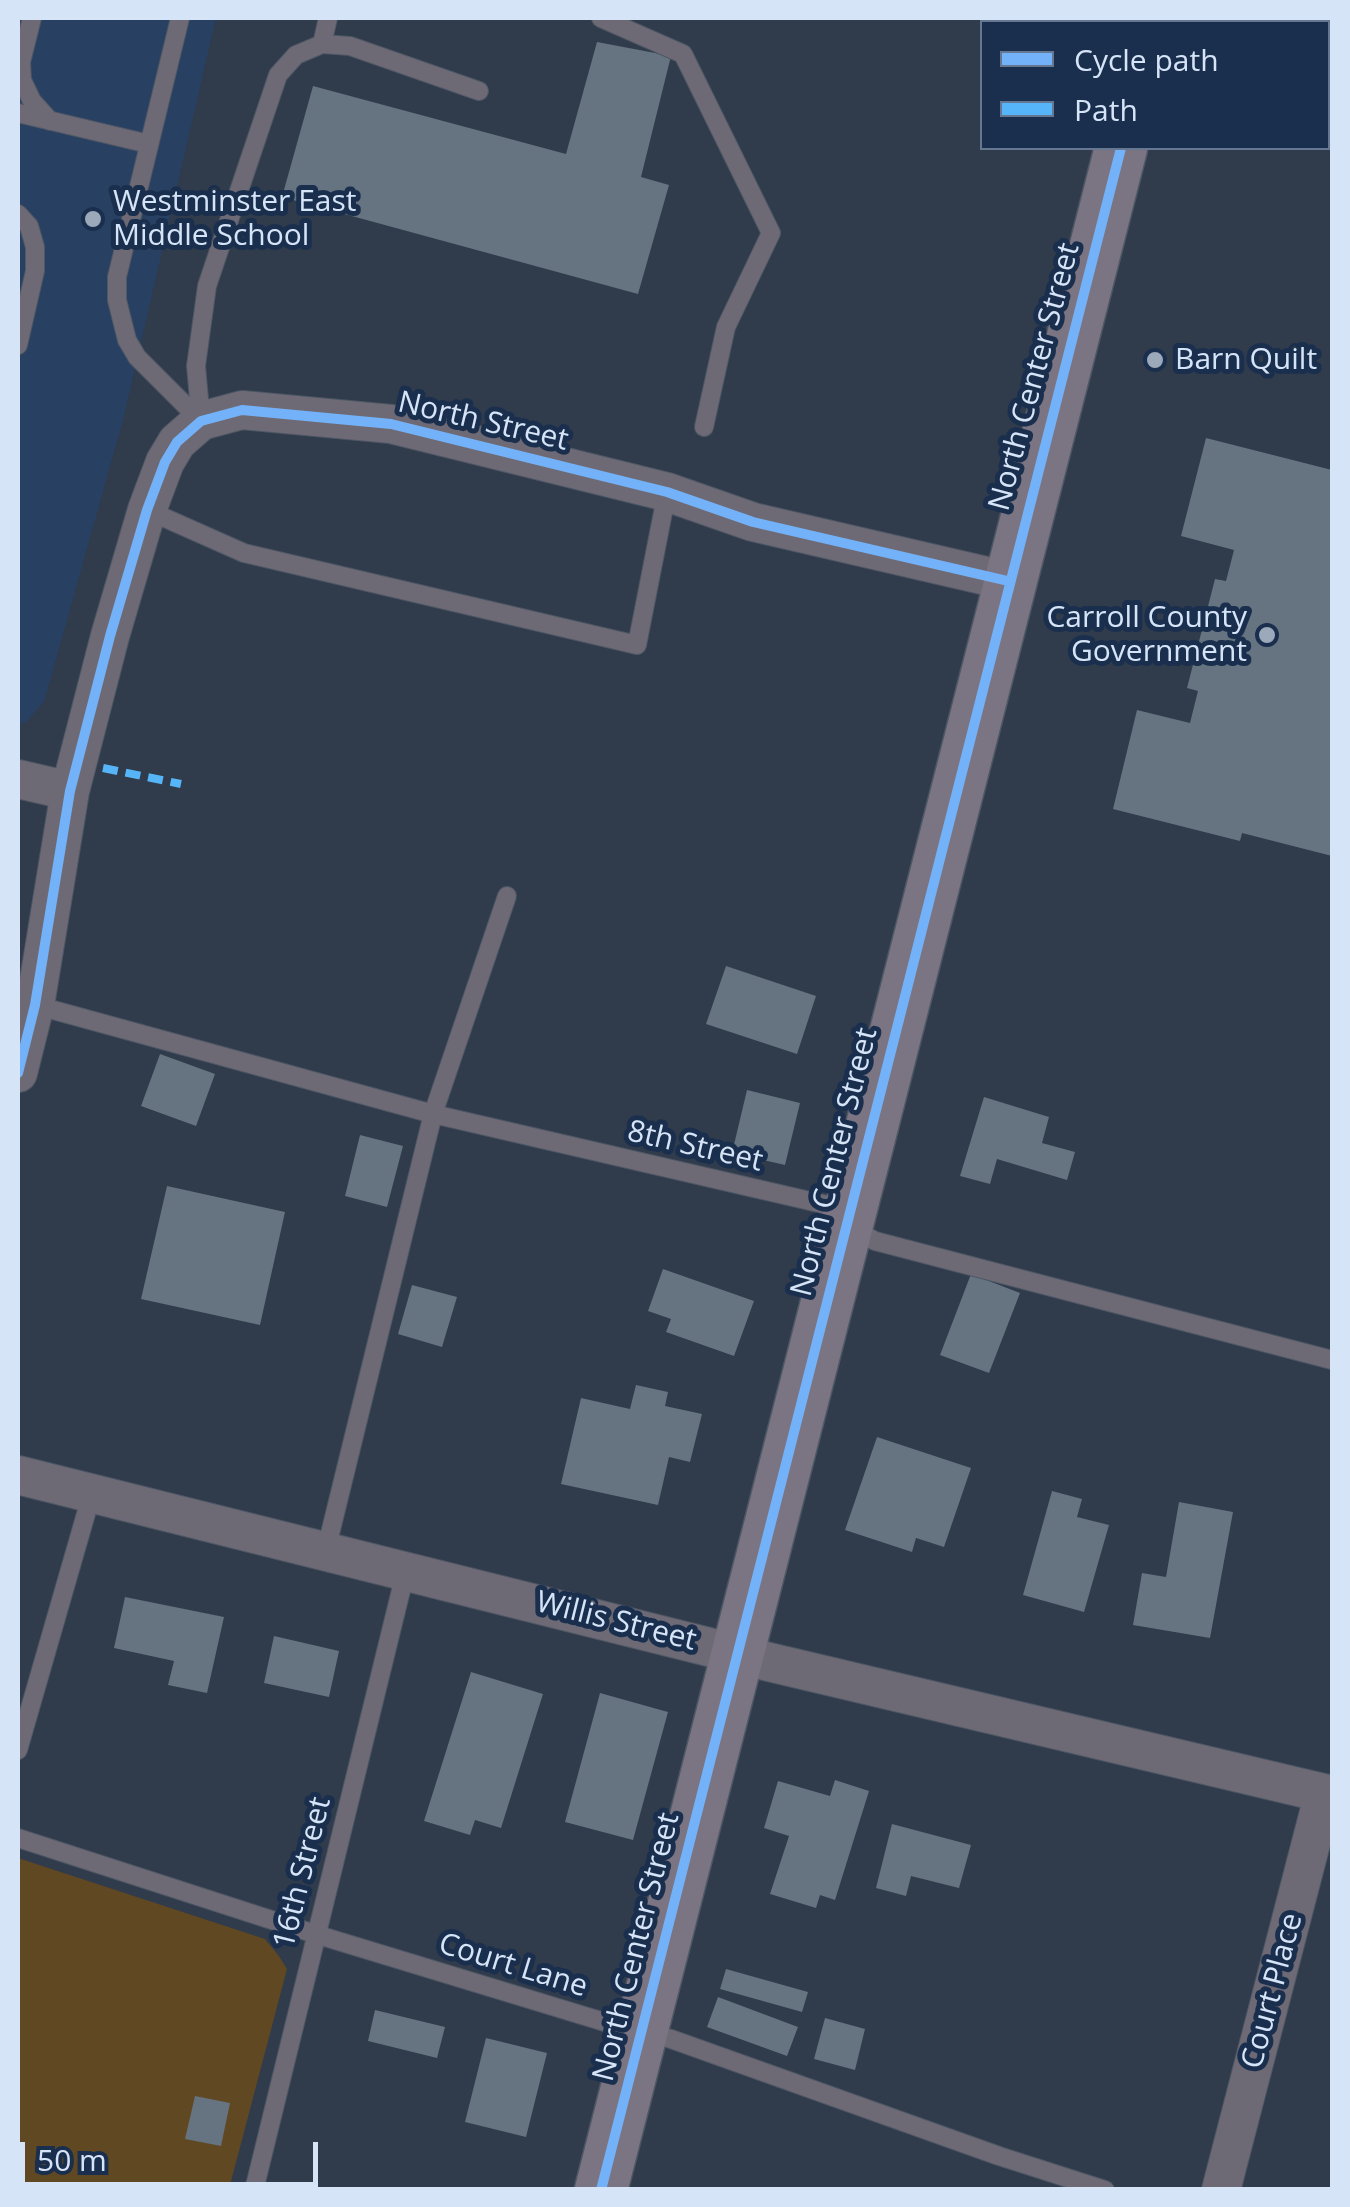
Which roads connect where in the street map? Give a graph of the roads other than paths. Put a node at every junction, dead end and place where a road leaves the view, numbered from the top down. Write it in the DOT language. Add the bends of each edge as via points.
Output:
graph roads {
  1 [pos="32,18"];
  2 [pos="180,18"];
  3 [pos="328,18"];
  4 [pos="600,18"];
  5 [pos="322,44"];
  6 [pos="479,91"];
  7 [pos="18,113"];
  8 [pos="50,120"];
  9 [pos="149,144"];
  10 [pos="1119,150"];
  11 [pos="18,214"];
  12 [pos="21,320"];
  13 [pos="18,345"];
  14 [pos="201,420"];
  15 [pos="704,426"];
  16 [pos="667,492"];
  17 [pos="147,510"];
  18 [pos="1008,581"];
  19 [pos="18,778"];
  20 [pos="70,791"];
  21 [pos="506,896"];
  22 [pos="35,1006"];
  23 [pos="18,1074"];
  24 [pos="433,1114"];
  25 [pos="844,1224"];
  26 [pos="1332,1360"];
  27 [pos="18,1475"];
  28 [pos="92,1494"];
  29 [pos="326,1550"];
  30 [pos="406,1570"];
  31 [pos="738,1652"];
  32 [pos="18,1750"];
  33 [pos="1328,1794"];
  34 [pos="18,1838"];
  35 [pos="315,1934"];
  36 [pos="640,2032"];
  37 [pos="254,2190"];
  38 [pos="601,2190"];
  39 [pos="1105,2190"];
  40 [pos="1221,2190"];
  1 -- 8 [label="lane" via="21,71 26,91"];
  2 -- 9 [label="lane"];
  3 -- 5 [label="lane"];
  4 -- 15 [label="lane" via="683,54 771,233 726,327"];
  5 -- 6 [label="lane" via="350,46"];
  5 -- 14 [label="lane" via="278,74 206,286 196,366"];
  7 -- 8 [label="lane"];
  8 -- 9 [label="lane"];
  9 -- 14 [label="lane" via="117,300 137,358"];
  10 -- 18 [label="street, North Center Street"];
  11 -- 12 [label="lane" via="36,247"];
  12 -- 13 [label="lane"];
  14 -- 16 [label="street, North Street" via="242,410 392,424"];
  14 -- 17 [label="street" via="165,462"];
  16 -- 17 [label="lane" via="637,645 244,553"];
  16 -- 18 [label="street, North Street" via="753,522"];
  17 -- 20 [label="street"];
  18 -- 25 [label="street, North Center Street"];
  19 -- 20 [label="street"];
  20 -- 22 [label="street"];
  21 -- 24 [label="lane"];
  22 -- 23 [label="street"];
  22 -- 24 [label="lane, 8th Street"];
  24 -- 25 [label="lane, 8th Street" via="823,1204"];
  24 -- 29 [label="lane"];
  25 -- 26 [label="lane, 8th Street" via="874,1241"];
  25 -- 31 [label="street, North Center Street"];
  27 -- 28 [label="street, Willis Street"];
  28 -- 29 [label="street, Willis Street"];
  28 -- 32 [label="lane"];
  29 -- 30 [label="street, Willis Street"];
  30 -- 31 [label="street, Willis Street"];
  30 -- 35 [label="lane, 16th Street"];
  31 -- 33 [label="street, Willis Street"];
  31 -- 36 [label="street, North Center Street"];
  33 -- 40 [label="street, Court Place"];
  34 -- 35 [label="lane, Court Lane"];
  35 -- 36 [label="lane, Court Lane"];
  35 -- 37 [label="lane, 16th Street"];
  36 -- 38 [label="street, North Center Street"];
  36 -- 39 [label="lane, Court Lane"];
}
